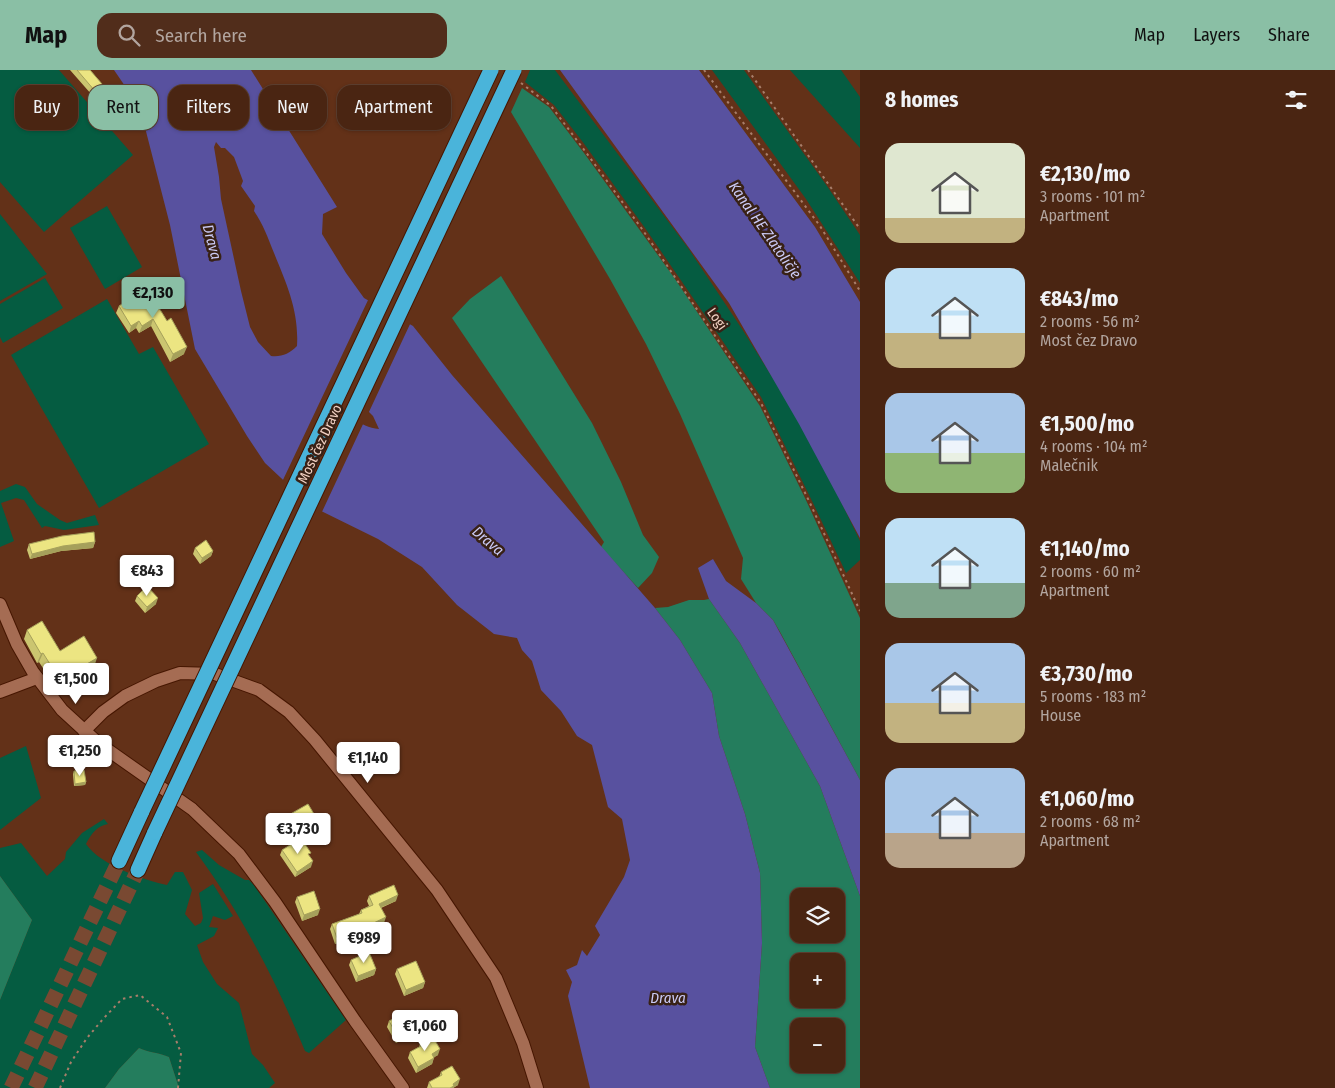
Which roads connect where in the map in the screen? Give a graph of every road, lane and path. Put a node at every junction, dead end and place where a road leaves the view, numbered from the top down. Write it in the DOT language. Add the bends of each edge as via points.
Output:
graph roads {
  1 [pos="491,70"];
  2 [pos="704,70"];
  3 [pos="748,70"];
  4 [pos="517,76"];
  5 [pos="860,229"];
  6 [pos="860,291"];
  7 [pos="0,604"];
  8 [pos="860,611"];
  9 [pos="37,678"];
  10 [pos="0,692"];
  11 [pos="84,731"];
  12 [pos="119,861"];
  13 [pos="138,870"];
  14 [pos="60,1088"];
  15 [pos="178,1088"];
  16 [pos="403,1088"];
  17 [pos="537,1088"];
  1 -- 12 [label="highway, Most čez Dravo, bridge"];
  2 -- 6 [label="path" via="820,226"];
  3 -- 5 [label="path"];
  4 -- 8 [label="path, Logi" via="524,86 551,106 582,147 761,403"];
  4 -- 13 [label="highway, Most čez Dravo, bridge"];
  7 -- 9 [label="street" via="17,644"];
  9 -- 10 [label="street"];
  9 -- 11 [label="street" via="62,710"];
  11 -- 16 [label="street" via="192,809 239,854 276,902"];
  11 -- 17 [label="street" via="102,712 125,696 180,673 215,674 260,690 289,712 437,890 496,978 523,1043"];
  14 -- 15 [label="path" via="71,1062 103,1019 122,999 140,995 167,1017 181,1053"];
}
